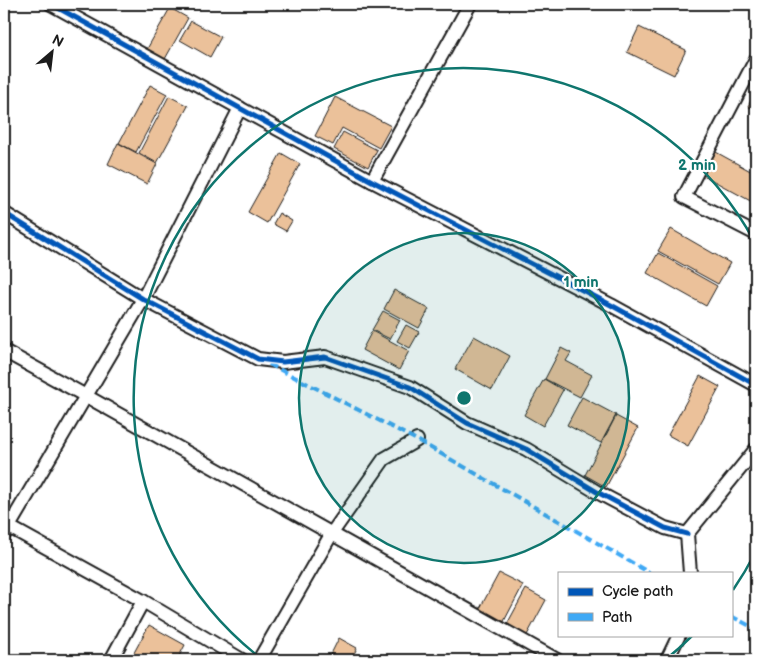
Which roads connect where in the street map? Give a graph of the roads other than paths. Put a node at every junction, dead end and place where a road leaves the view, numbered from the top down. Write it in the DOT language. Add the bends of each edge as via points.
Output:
graph roads {
  1 [pos="51,4"];
  2 [pos="470,4"];
  3 [pos="756,59"];
  4 [pos="240,108"];
  5 [pos="372,181"];
  6 [pos="4,213"];
  7 [pos="756,234"];
  8 [pos="143,299"];
  9 [pos="4,351"];
  10 [pos="756,385"];
  11 [pos="86,396"];
  12 [pos="417,440"];
  13 [pos="756,449"];
  14 [pos="5,529"];
  15 [pos="332,533"];
  16 [pos="687,534"];
  17 [pos="690,572"];
  18 [pos="143,601"];
  19 [pos="679,636"];
  20 [pos="111,660"];
  21 [pos="242,660"];
  22 [pos="259,660"];
  23 [pos="558,660"];
  24 [pos="667,660"];
  1 -- 4 [label="street"];
  2 -- 5 [label="street"];
  3 -- 7 [label="street" via="684,197"];
  4 -- 5 [label="street"];
  4 -- 8 [label="street"];
  5 -- 10 [label="street" via="611,305"];
  6 -- 8 [label="street"];
  8 -- 11 [label="street"];
  8 -- 16 [label="street" via="258,359 283,362 325,357 410,387 466,423 526,448 597,492 665,528"];
  9 -- 11 [label="street"];
  11 -- 14 [label="street"];
  11 -- 15 [label="street"];
  12 -- 15 [label="street" via="384,459"];
  13 -- 16 [label="street"];
  14 -- 18 [label="street"];
  15 -- 22 [label="street"];
  15 -- 23 [label="street"];
  16 -- 17 [label="street"];
  18 -- 20 [label="street"];
  18 -- 21 [label="street"];
  19 -- 24 [label="street"];
}
